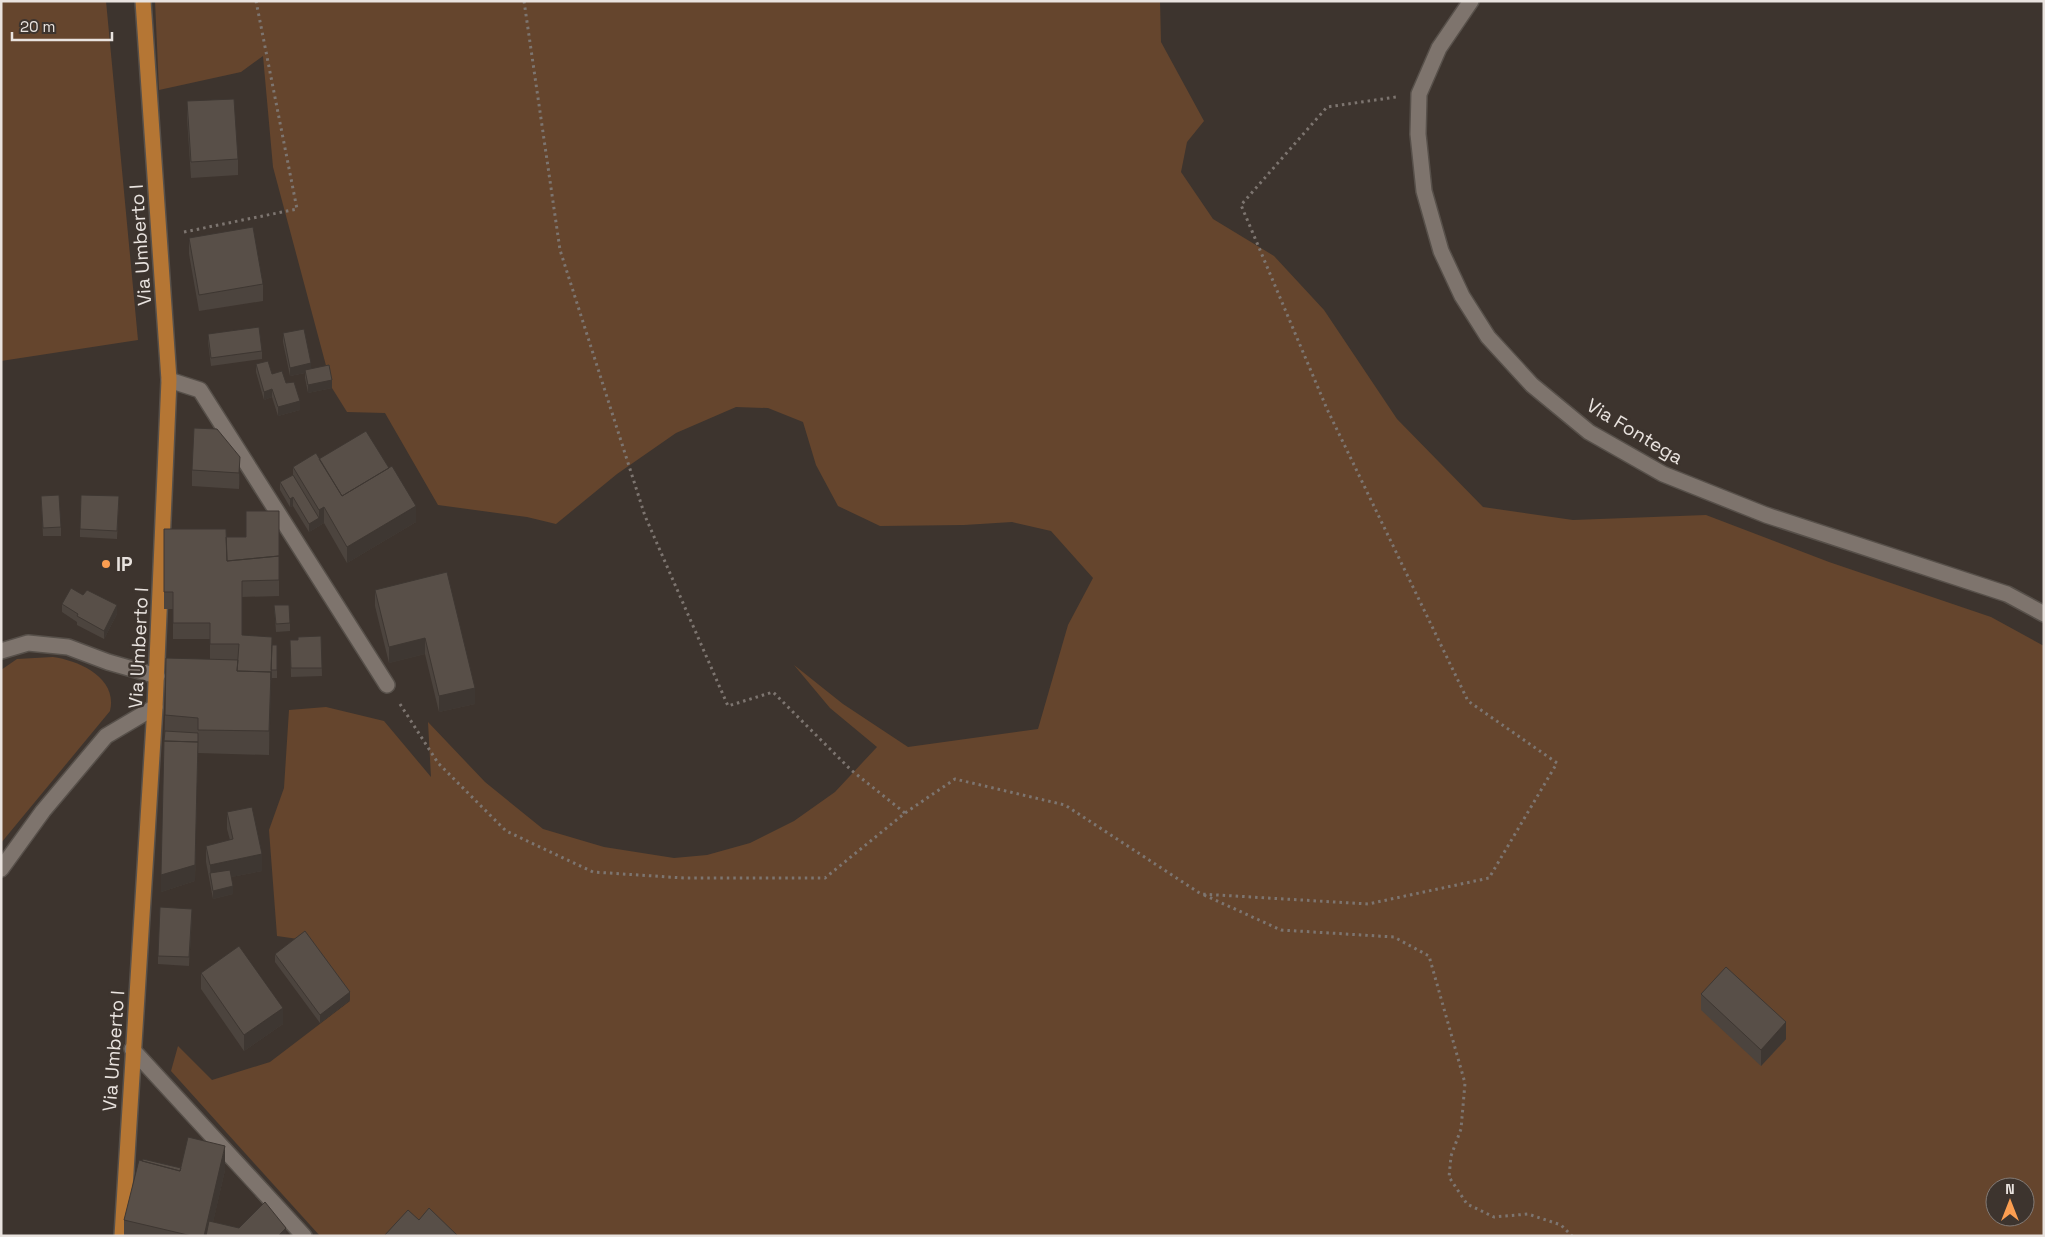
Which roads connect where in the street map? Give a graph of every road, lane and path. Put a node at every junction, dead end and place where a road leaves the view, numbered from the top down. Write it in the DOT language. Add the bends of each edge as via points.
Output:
graph roads {
  1 [pos="143,1"];
  2 [pos="256,1"];
  3 [pos="524,1"];
  4 [pos="1471,1"];
  5 [pos="1419,94"];
  6 [pos="159,238"];
  7 [pos="169,380"];
  8 [pos="2044,614"];
  9 [pos="1,651"];
  10 [pos="157,676"];
  11 [pos="388,685"];
  12 [pos="155,708"];
  13 [pos="905,813"];
  14 [pos="1,869"];
  15 [pos="1201,894"];
  16 [pos="132,1049"];
  17 [pos="122,1236"];
  18 [pos="304,1236"];
  19 [pos="1572,1236"];
  1 -- 6 [label="main road, Via Umberto I"];
  2 -- 6 [label="path" via="296,209"];
  3 -- 13 [label="path" via="560,250 645,516 728,706 773,692 851,770"];
  4 -- 5 [label="street, Via Fontega" via="1439,48"];
  5 -- 8 [label="street, Via Fontega" via="1418,134 1424,191 1441,251 1462,296 1488,337 1532,385 1589,432 1663,474 1766,515 2006,594"];
  5 -- 15 [label="path" via="1327,107 1241,205 1327,409 1468,701 1557,763 1489,878 1368,904"];
  6 -- 7 [label="main road, Via Umberto I"];
  7 -- 10 [label="main road, Via Umberto I"];
  7 -- 11 [label="street" via="200,390"];
  9 -- 10 [label="street" via="28,643 68,647"];
  10 -- 12 [label="main road, Via Umberto I"];
  11 -- 13 [label="path" via="438,763 506,831 593,872 684,878 825,878"];
  12 -- 14 [label="street" via="106,736 43,811"];
  12 -- 16 [label="main road, Via Umberto I"];
  13 -- 15 [label="path" via="955,779 1065,805"];
  15 -- 19 [label="path" via="1281,930 1394,938 1429,956 1465,1083 1461,1129 1451,1156 1450,1177 1467,1204 1494,1217 1528,1214 1561,1226"];
  16 -- 17 [label="main road, Via Umberto I"];
  16 -- 18 [label="street"];
}
